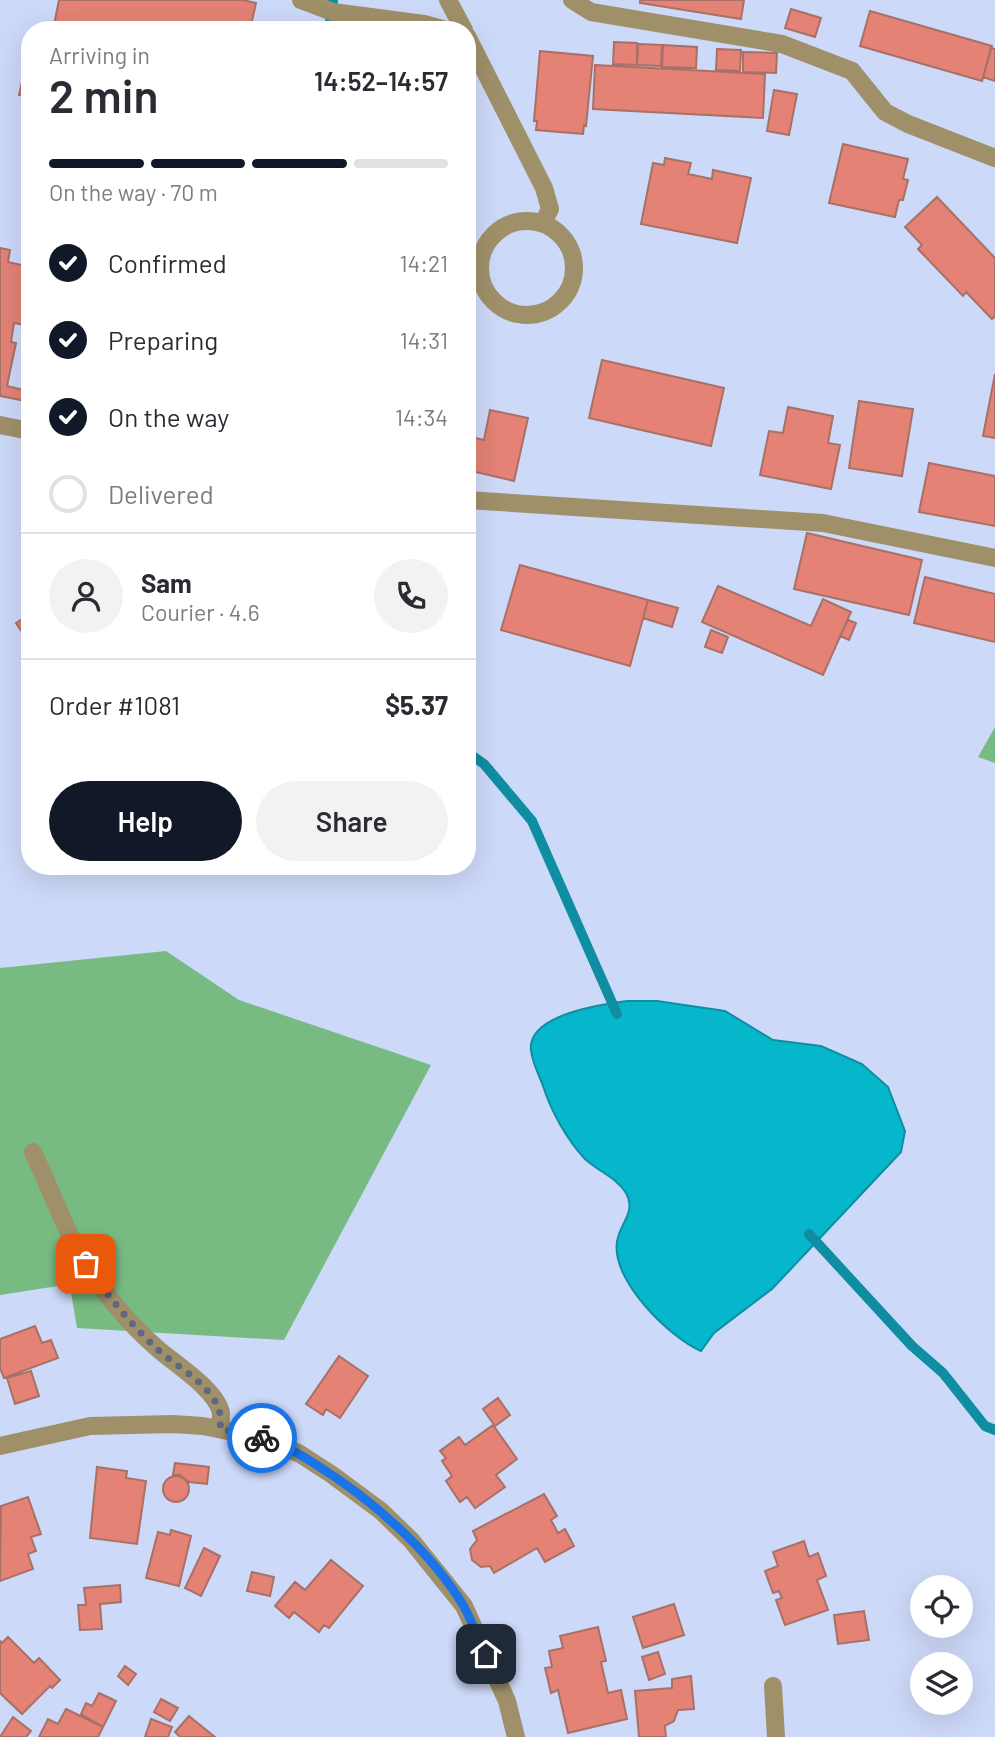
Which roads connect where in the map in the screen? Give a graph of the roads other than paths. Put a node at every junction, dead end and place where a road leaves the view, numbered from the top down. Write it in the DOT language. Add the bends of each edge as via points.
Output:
graph roads {
  1 [pos="301,0"];
  2 [pos="448,0"];
  3 [pos="572,0"];
  4 [pos="401,21"];
  5 [pos="459,21"];
  6 [pos="476,54"];
  7 [pos="995,158"];
  8 [pos="543,223"];
  9 [pos="0,425"];
  10 [pos="21,429"];
  11 [pos="476,501"];
  12 [pos="995,558"];
  13 [pos="33,1152"];
  14 [pos="220,1429"];
  15 [pos="0,1446"];
  16 [pos="773,1686"];
  17 [pos="516,1737"];
  18 [pos="776,1737"];
  1 -- 4 [label="street" via="333,12"];
  2 -- 5 [label="street"];
  3 -- 7 [label="street" via="591,12 782,44 852,71 885,112"];
  6 -- 8 [label="street" via="544,188 550,209"];
  8 -- 8 [label="street" via="560,233 570,247 572,284 548,311 511,313 484,288 482,252 489,238 506,225"];
  9 -- 10 [label="street"];
  11 -- 12 [label="street" via="823,523"];
  13 -- 14 [label="street" via="94,1276 139,1330 212,1396 221,1411"];
  14 -- 15 [label="street" via="173,1424 90,1426"];
  14 -- 17 [label="street" via="267,1439 300,1454 382,1511 411,1540 464,1606 507,1701"];
  16 -- 18 [label="street"];
}
